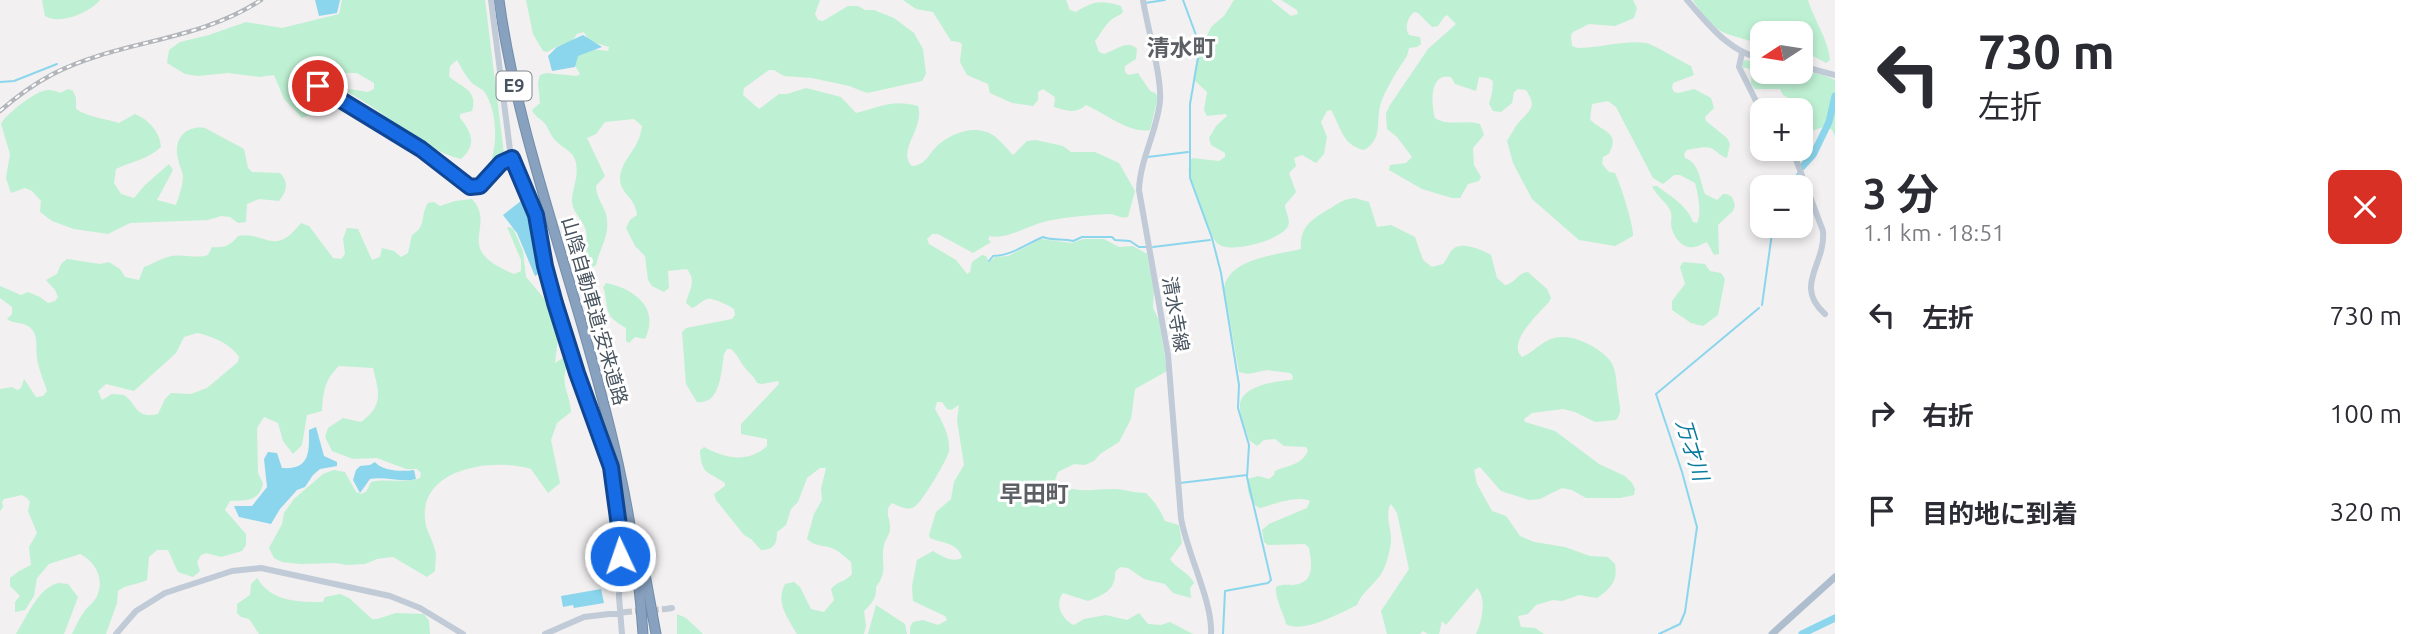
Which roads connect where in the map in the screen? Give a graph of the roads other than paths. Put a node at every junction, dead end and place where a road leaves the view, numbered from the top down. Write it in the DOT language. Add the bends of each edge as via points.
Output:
graph roads {
  1 [pos="491,0"];
  2 [pos="499,0"];
  3 [pos="1143,0"];
  4 [pos="1687,0"];
  5 [pos="1742,53"];
  6 [pos="1750,55"];
  7 [pos="1813,69"];
  8 [pos="1835,75"];
  9 [pos="318,86"];
  10 [pos="1754,98"];
  11 [pos="512,158"];
  12 [pos="1797,161"];
  13 [pos="1825,314"];
  14 [pos="614,446"];
  15 [pos="1835,577"];
  16 [pos="623,612"];
  17 [pos="116,634"];
  18 [pos="463,634"];
  19 [pos="545,634"];
  20 [pos="622,634"];
  21 [pos="643,634"];
  22 [pos="656,634"];
  23 [pos="1211,634"];
  24 [pos="1772,634"];
  1 -- 11 [label="main road"];
  2 -- 14 [label="highway, 山陰自動車道;安来道路 / E9" via="516,94"];
  3 -- 23 [label="main road, 清水寺線" via="1160,97 1139,190 1168,355 1184,531"];
  4 -- 5 [label="main road" via="1717,34"];
  5 -- 6 [label="main road"];
  5 -- 10 [label="main road" via="1739,67"];
  7 -- 8 [label="main road"];
  9 -- 11 [label="main road" via="421,149 470,187 480,186"];
  11 -- 16 [label="main road" via="536,215 555,303 611,467 620,533"];
  12 -- 13 [label="main road" via="1823,231 1810,288 1814,302"];
  14 -- 21 [label="highway, 山陰自動車道;安来道路 / E9" via="634,547"];
  14 -- 22 [label="highway"];
  15 -- 24 [label="main road"];
  16 -- 19 [label="main road" via="584,617"];
  16 -- 20 [label="main road"];
  17 -- 18 [label="main road" via="136,611 165,593 232,571 261,568 390,596"];
}
